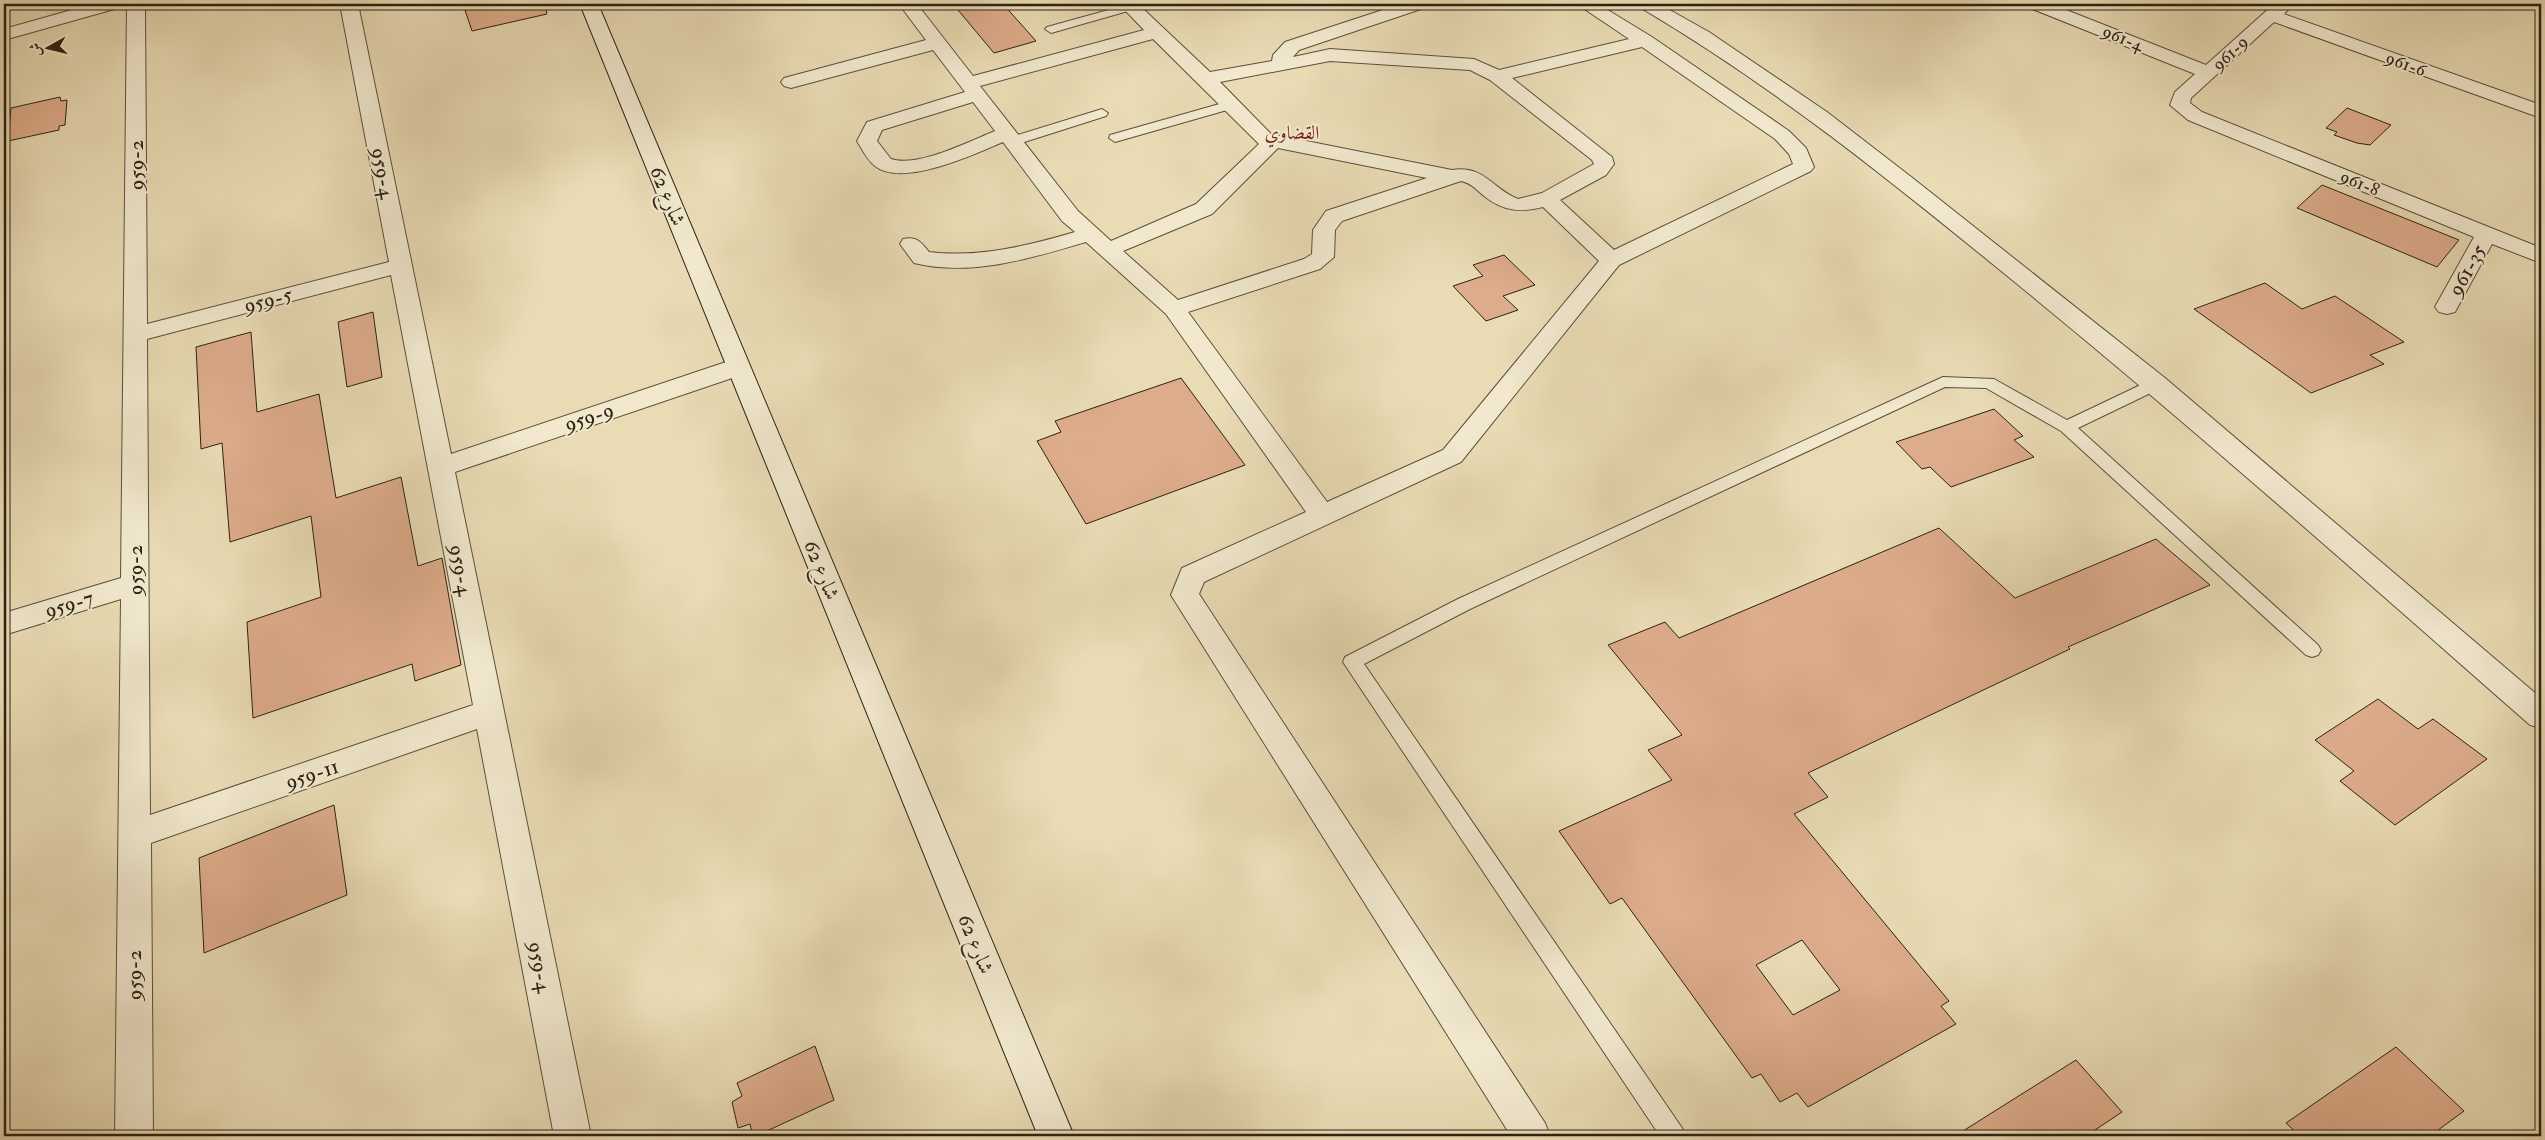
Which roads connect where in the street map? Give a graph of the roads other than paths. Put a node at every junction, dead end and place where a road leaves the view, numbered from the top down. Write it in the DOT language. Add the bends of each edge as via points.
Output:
graph roads {
  1 [pos="112,4"];
  2 [pos="136,4"];
  3 [pos="349,4"];
  4 [pos="588,4"];
  5 [pos="908,4"];
  6 [pos="1418,4"];
  7 [pos="1586,4"];
  8 [pos="1647,4"];
  9 [pos="2036,4"];
  10 [pos="1129,5"];
  11 [pos="2278,10"];
  12 [pos="1051,29"];
  13 [pos="1157,32"];
  14 [pos="4,35"];
  15 [pos="1645,41"];
  16 [pos="938,43"];
  17 [pos="1274,66"];
  18 [pos="2210,73"];
  19 [pos="1496,76"];
  20 [pos="1206,80"];
  21 [pos="791,82"];
  22 [pos="973,89"];
  23 [pos="1230,105"];
  24 [pos="2180,105"];
  25 [pos="2541,112"];
  26 [pos="1102,113"];
  27 [pos="1010,137"];
  28 [pos="1115,138"];
  29 [pos="1273,142"];
  30 [pos="1450,177"];
  31 [pos="1546,198"];
  32 [pos="1090,234"];
  33 [pos="2486,234"];
  34 [pos="911,244"];
  35 [pos="1107,250"];
  36 [pos="2541,256"];
  37 [pos="1612,260"];
  38 [pos="401,266"];
  39 [pos="2447,307"];
  40 [pos="1174,309"];
  41 [pos="136,335"];
  42 [pos="738,367"];
  43 [pos="2156,384"];
  44 [pos="2067,427"];
  45 [pos="441,467"];
  46 [pos="1323,516"];
  47 [pos="135,584"];
  48 [pos="4,624"];
  49 [pos="2312,650"];
  50 [pos="489,712"];
  51 [pos="2541,716"];
  52 [pos="134,835"];
  53 [pos="134,1136"];
  54 [pos="573,1136"];
  55 [pos="1056,1136"];
  56 [pos="1532,1136"];
  57 [pos="1674,1136"];
  1 -- 14 [label="street"];
  2 -- 41 [label="street, 959-2"];
  3 -- 38 [label="street, 959-4"];
  4 -- 42 [label="street, شارع 62"];
  5 -- 16 [label="street"];
  6 -- 17 [label="street" via="1292,46"];
  7 -- 15 [label="street"];
  8 -- 43 [label="street" via="1702,36 1820,116"];
  9 -- 18 [label="street, 961-4"];
  10 -- 12 [label="lane"];
  10 -- 13 [label="street"];
  11 -- 18 [label="street, 961-9"];
  11 -- 25 [label="street, 961-6"];
  13 -- 20 [label="street"];
  13 -- 22 [label="street"];
  15 -- 19 [label="street"];
  15 -- 37 [label="street" via="1782,135 1799,152 1804,167"];
  16 -- 21 [label="street"];
  16 -- 22 [label="street"];
  17 -- 19 [label="street" via="1330,55 1474,64"];
  17 -- 20 [label="street"];
  18 -- 24 [label="street, 961-9" via="2182,96"];
  19 -- 31 [label="street" via="1602,157 1604,164 1600,171"];
  20 -- 23 [label="street"];
  22 -- 27 [label="street"];
  22 -- 27 [label="street" via="874,126 867,141 885,164 899,167 917,166"];
  23 -- 28 [label="lane"];
  23 -- 29 [label="street" via="1257,134"];
  24 -- 33 [label="street, 961-8" via="2195,116"];
  26 -- 27 [label="lane"];
  27 -- 32 [label="street" via="1070,216"];
  29 -- 30 [label="street"];
  29 -- 35 [label="street" via="1204,209"];
  30 -- 31 [label="street" via="1460,174 1472,176 1508,202 1518,205 1533,204"];
  30 -- 40 [label="street" via="1334,216 1324,230 1323,256 1312,264"];
  31 -- 37 [label="street"];
  32 -- 34 [label="street" via="1024,253 972,261 940,262 922,258"];
  32 -- 35 [label="street"];
  33 -- 36 [label="street, 961-8"];
  33 -- 39 [label="street, 961-35"];
  35 -- 40 [label="street"];
  37 -- 46 [label="street" via="1452,456"];
  38 -- 41 [label="street, 959-5"];
  38 -- 45 [label="street, 959-4"];
  40 -- 46 [label="street"];
  41 -- 47 [label="street, 959-2"];
  42 -- 45 [label="street, 959-9"];
  42 -- 55 [label="street, شارع 62"];
  43 -- 44 [label="lane"];
  43 -- 51 [label="street"];
  44 -- 49 [label="lane"];
  44 -- 57 [label="lane" via="1989,383 1943,382 1464,604 1352,662"];
  45 -- 50 [label="street, 959-4"];
  46 -- 56 [label="street" via="1192,575 1186,595"];
  47 -- 48 [label="street, 959-7"];
  47 -- 52 [label="street, 959-2"];
  50 -- 52 [label="street, 959-11"];
  50 -- 54 [label="street, 959-4"];
  52 -- 53 [label="street, 959-2"];
}
